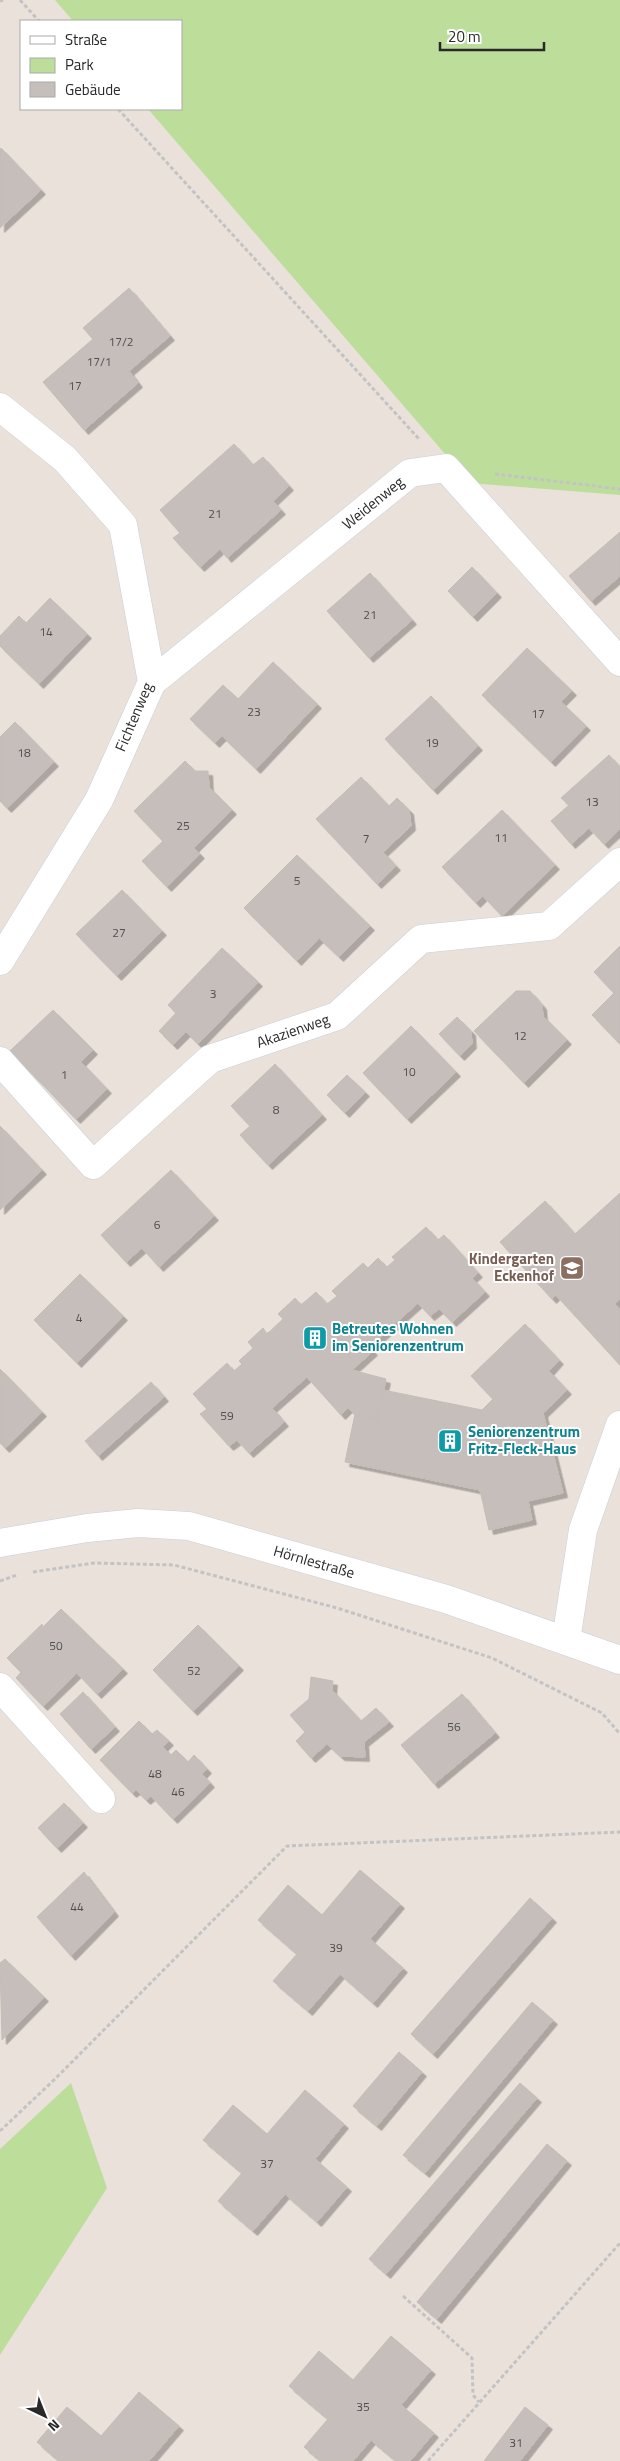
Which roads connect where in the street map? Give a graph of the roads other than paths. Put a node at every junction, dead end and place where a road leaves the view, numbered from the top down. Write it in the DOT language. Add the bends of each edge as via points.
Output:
graph roads {
  1 [pos="0,407"];
  2 [pos="620,662"];
  3 [pos="152,682"];
  4 [pos="620,862"];
  5 [pos="0,961"];
  6 [pos="0,1061"];
  7 [pos="620,1425"];
  8 [pos="0,1543"];
  9 [pos="566,1640"];
  10 [pos="620,1660"];
  11 [pos="0,1687"];
  12 [pos="101,1799"];
  1 -- 3 [label="street, Fichtenweg" via="65,459 123,525"];
  2 -- 3 [label="street, Weidenweg" via="446,468 410,473"];
  3 -- 5 [label="street, Fichtenweg" via="99,800"];
  4 -- 6 [label="street, Akazienweg" via="549,926 422,939 337,1016 210,1059 94,1165"];
  7 -- 9 [label="street" via="583,1530"];
  8 -- 9 [label="street, Hörnlestraße" via="138,1523 189,1526 446,1599"];
  9 -- 10 [label="street, Hörnlestraße"];
  11 -- 12 [label="street"];
}
